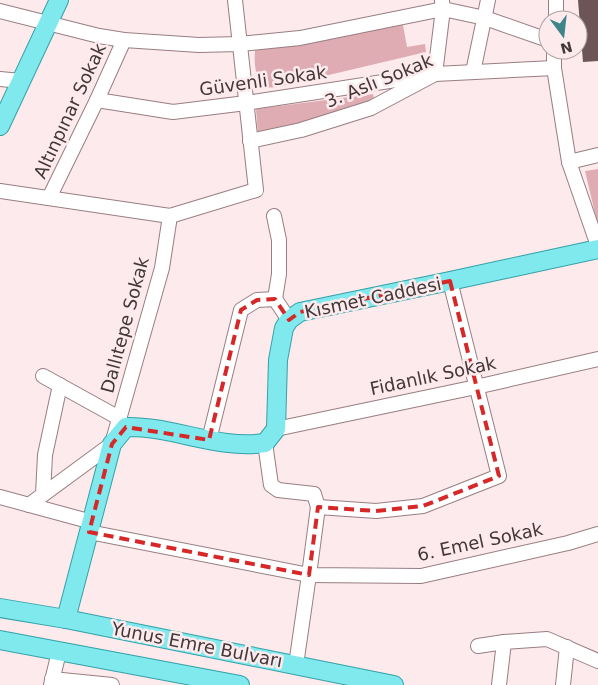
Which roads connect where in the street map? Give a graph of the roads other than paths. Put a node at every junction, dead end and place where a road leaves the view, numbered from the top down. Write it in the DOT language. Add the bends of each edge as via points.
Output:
graph roads {
  1 [pos="59,0"];
  2 [pos="235,0"];
  3 [pos="488,0"];
  4 [pos="443,5"];
  5 [pos="0,11"];
  6 [pos="485,18"];
  7 [pos="47,24"];
  8 [pos="538,37"];
  9 [pos="124,40"];
  10 [pos="240,44"];
  11 [pos="554,60"];
  12 [pos="554,68"];
  13 [pos="473,72"];
  14 [pos="435,74"];
  15 [pos="0,79"];
  16 [pos="21,81"];
  17 [pos="97,100"];
  18 [pos="246,103"];
  19 [pos="0,126"];
  20 [pos="250,141"];
  21 [pos="598,156"];
  22 [pos="569,162"];
  23 [pos="0,191"];
  24 [pos="49,198"];
  25 [pos="170,216"];
  26 [pos="274,216"];
  27 [pos="598,247"];
  28 [pos="450,282"];
  29 [pos="275,300"];
  30 [pos="289,320"];
  31 [pos="598,359"];
  32 [pos="43,376"];
  33 [pos="60,385"];
  34 [pos="476,387"];
  35 [pos="120,418"];
  36 [pos="271,436"];
  37 [pos="209,440"];
  38 [pos="112,444"];
  39 [pos="43,494"];
  40 [pos="0,497"];
  41 [pos="29,505"];
  42 [pos="318,507"];
  43 [pos="90,527"];
  44 [pos="598,534"];
  45 [pos="309,575"];
  46 [pos="0,608"];
  47 [pos="66,619"];
  48 [pos="0,640"];
  49 [pos="504,642"];
  50 [pos="478,646"];
  51 [pos="566,647"];
  52 [pos="59,652"];
  53 [pos="598,661"];
  54 [pos="296,665"];
  55 [pos="52,682"];
  56 [pos="112,685"];
  57 [pos="240,685"];
  58 [pos="394,685"];
  59 [pos="499,685"];
  60 [pos="562,685"];
  1 -- 7 [label="main road"];
  2 -- 10 [label="street"];
  3 -- 6 [label="street"];
  4 -- 6 [label="street"];
  4 -- 10 [label="street" via="380,23 300,38"];
  4 -- 14 [label="street"];
  5 -- 7 [label="street"];
  6 -- 8 [label="street"];
  6 -- 13 [label="street"];
  7 -- 9 [label="street"];
  7 -- 16 [label="main road"];
  9 -- 10 [label="street"];
  9 -- 17 [label="street, Altınpınar Sokak"];
  10 -- 18 [label="street"];
  11 -- 12 [label="street"];
  12 -- 13 [label="street, 3. Aslı Sokak"];
  12 -- 22 [label="street"];
  13 -- 14 [label="street, 3. Aslı Sokak"];
  14 -- 18 [label="street, Güvenli Sokak"];
  14 -- 20 [label="street, 3. Aslı Sokak" via="370,108 301,130"];
  15 -- 16 [label="street"];
  16 -- 19 [label="main road"];
  17 -- 18 [label="street, Güvenli Sokak" via="173,112"];
  17 -- 24 [label="street, Altınpınar Sokak"];
  18 -- 20 [label="street"];
  20 -- 25 [label="street" via="256,190"];
  21 -- 22 [label="street"];
  22 -- 27 [label="street"];
  23 -- 24 [label="street"];
  24 -- 25 [label="street"];
  25 -- 35 [label="street, Dallıtepe Sokak" via="162,268"];
  26 -- 29 [label="street" via="279,240"];
  27 -- 28 [label="main road, Kısmet Caddesi"];
  28 -- 30 [label="main road, Kısmet Caddesi" via="300,312"];
  28 -- 34 [label="street"];
  29 -- 30 [label="street"];
  29 -- 37 [label="street" via="257,300 241,310"];
  30 -- 36 [label="main road, Kısmet Caddesi" via="284,328 278,360"];
  31 -- 34 [label="street, Fidanlık Sokak"];
  32 -- 33 [label="street"];
  33 -- 35 [label="street"];
  33 -- 39 [label="street" via="45,455"];
  34 -- 36 [label="street, Fidanlık Sokak"];
  34 -- 42 [label="street" via="499,476 423,506 376,511"];
  35 -- 38 [label="street, Dallıtepe Sokak"];
  36 -- 37 [label="main road" via="250,445"];
  36 -- 42 [label="street" via="271,485 278,490 314,494"];
  37 -- 38 [label="main road" via="126,427"];
  38 -- 39 [label="street"];
  38 -- 43 [label="main road"];
  39 -- 41 [label="street"];
  40 -- 41 [label="street, 6. Emel Sokak"];
  41 -- 43 [label="street, 6. Emel Sokak"];
  42 -- 45 [label="street"];
  43 -- 45 [label="street, 6. Emel Sokak"];
  43 -- 47 [label="main road"];
  44 -- 45 [label="street, 6. Emel Sokak" via="421,576"];
  45 -- 54 [label="street"];
  46 -- 47 [label="main road, Yunus Emre Bulvarı"];
  47 -- 54 [label="main road, Yunus Emre Bulvarı"];
  48 -- 52 [label="main road, Yunus Emre Bulvarı"];
  49 -- 50 [label="street"];
  49 -- 51 [label="street" via="547,639"];
  49 -- 59 [label="street"];
  51 -- 53 [label="street"];
  51 -- 60 [label="street"];
  52 -- 55 [label="street"];
  52 -- 57 [label="main road, Yunus Emre Bulvarı"];
  54 -- 58 [label="main road, Yunus Emre Bulvarı"];
  55 -- 56 [label="street"];
}
